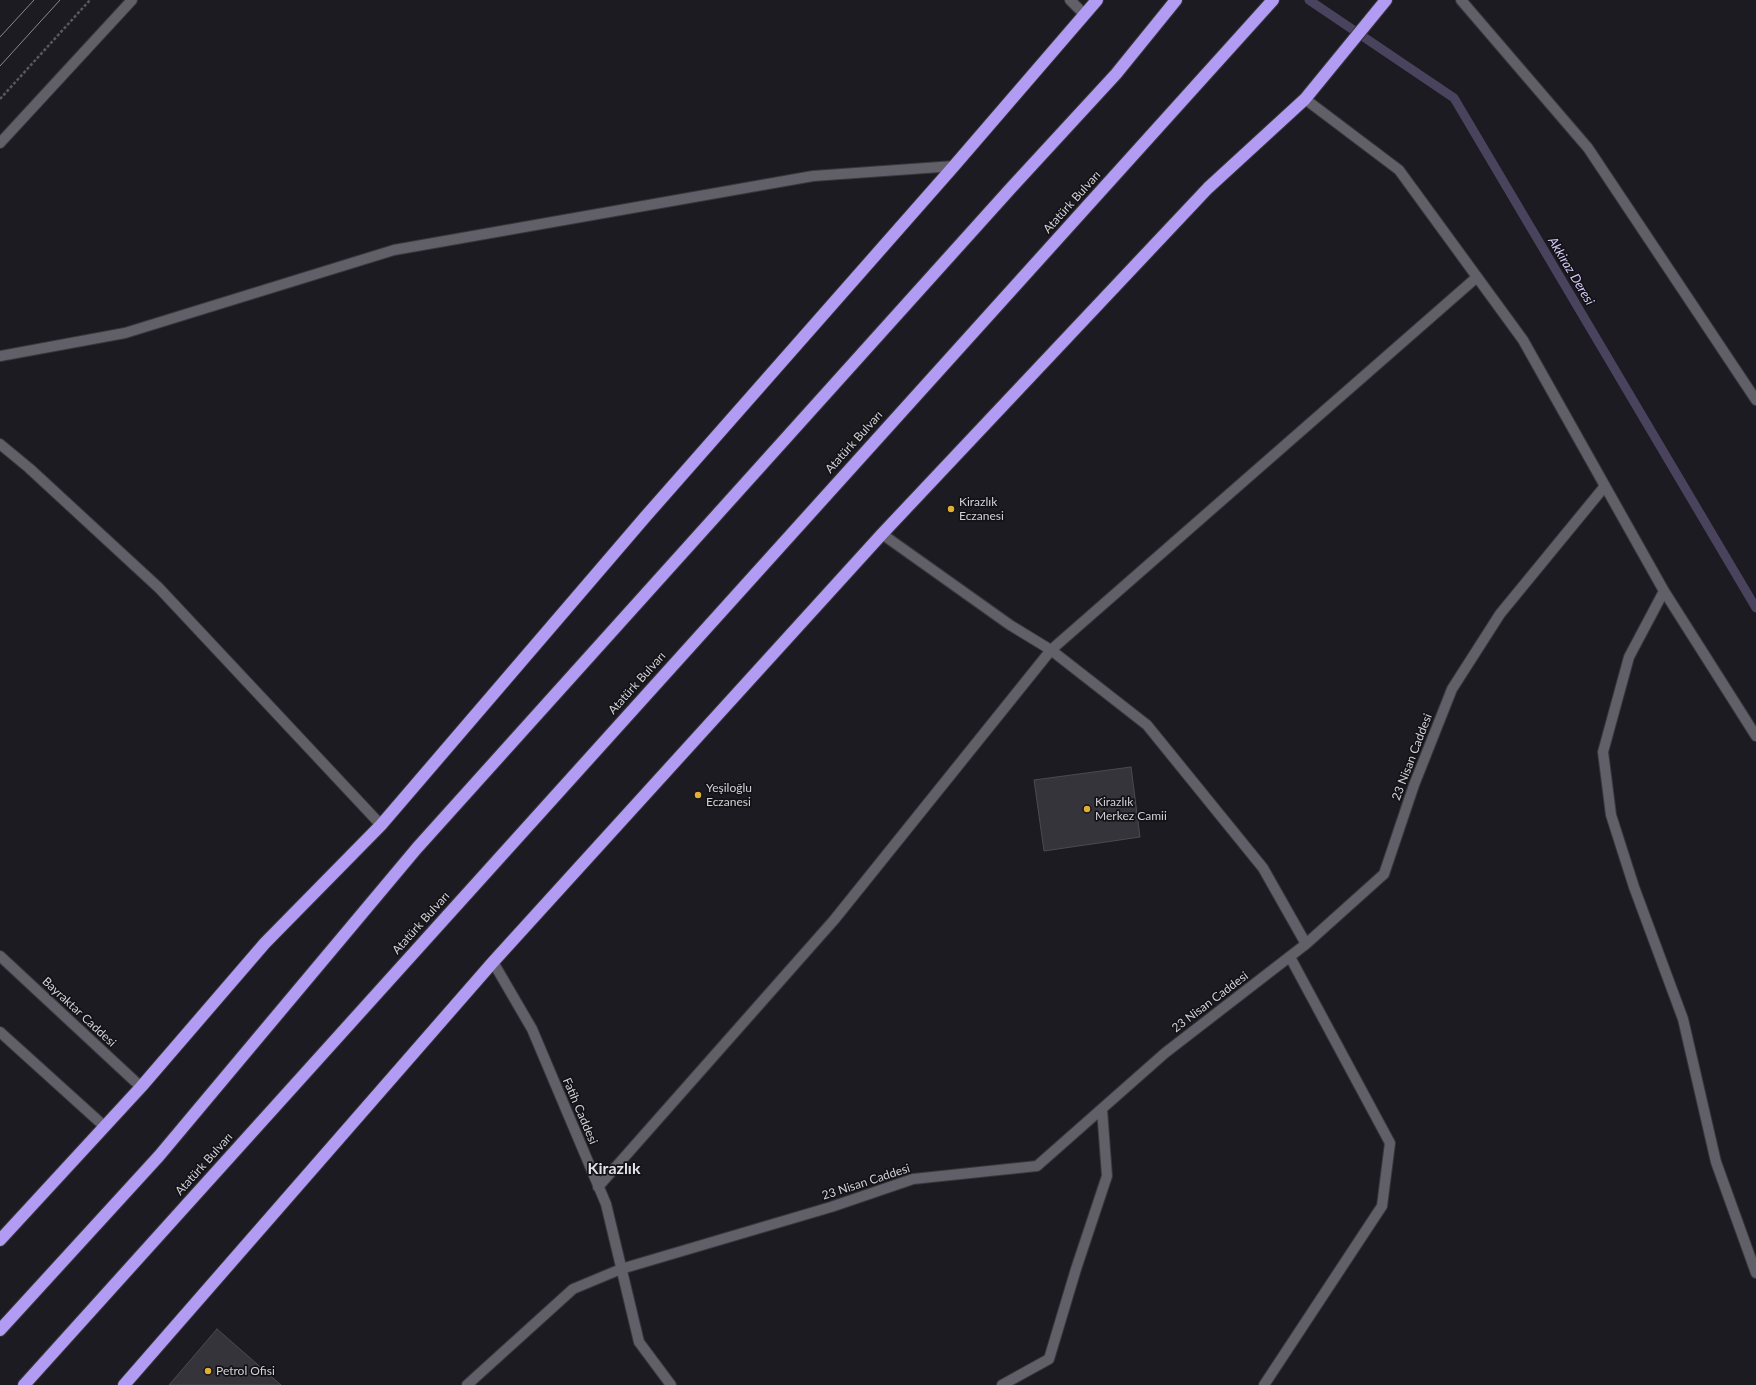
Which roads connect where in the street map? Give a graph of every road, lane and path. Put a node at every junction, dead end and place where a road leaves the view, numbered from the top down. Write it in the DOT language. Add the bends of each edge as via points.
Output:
graph roads {
  1 [pos="90,0"];
  2 [pos="132,0"];
  3 [pos="1070,0"];
  4 [pos="1097,0"];
  5 [pos="1176,0"];
  6 [pos="1273,0"];
  7 [pos="1386,0"];
  8 [pos="1460,0"];
  9 [pos="1084,14"];
  10 [pos="0,99"];
  11 [pos="1305,99"];
  12 [pos="0,143"];
  13 [pos="954,166"];
  14 [pos="1477,277"];
  15 [pos="0,356"];
  16 [pos="1756,400"];
  17 [pos="0,444"];
  18 [pos="1605,486"];
  19 [pos="882,534"];
  20 [pos="1664,591"];
  21 [pos="1051,650"];
  22 [pos="1756,736"];
  23 [pos="380,825"];
  24 [pos="1306,944"];
  25 [pos="0,956"];
  26 [pos="1290,957"];
  27 [pos="493,962"];
  28 [pos="0,1032"];
  29 [pos="141,1087"];
  30 [pos="1102,1109"];
  31 [pos="104,1126"];
  32 [pos="598,1187"];
  33 [pos="0,1240"];
  34 [pos="621,1269"];
  35 [pos="1756,1273"];
  36 [pos="0,1330"];
  37 [pos="24,1385"];
  38 [pos="124,1385"];
  39 [pos="467,1385"];
  40 [pos="671,1385"];
  41 [pos="1002,1385"];
  42 [pos="1264,1385"];
  1 -- 10 [label="path"];
  2 -- 12 [label="street"];
  3 -- 9 [label="street"];
  4 -- 9 [label="highway"];
  5 -- 36 [label="highway" via="1116,74 417,848 159,1156"];
  6 -- 37 [label="highway, Atatürk Bulvarı"];
  7 -- 11 [label="highway"];
  8 -- 16 [label="street" via="1588,148"];
  9 -- 13 [label="highway"];
  11 -- 14 [label="street" via="1399,170"];
  11 -- 19 [label="highway" via="1208,188"];
  13 -- 15 [label="street" via="813,176 394,250 126,333"];
  13 -- 23 [label="highway" via="646,516"];
  14 -- 18 [label="street" via="1523,340"];
  14 -- 21 [label="street"];
  17 -- 23 [label="street" via="159,588"];
  18 -- 20 [label="street"];
  18 -- 24 [label="street, 23 Nisan Caddesi" via="1500,614 1452,689 1414,785 1384,874"];
  19 -- 21 [label="street" via="1010,625"];
  19 -- 27 [label="highway"];
  20 -- 22 [label="street"];
  20 -- 35 [label="street" via="1629,657 1603,752 1611,815 1634,887 1683,1019 1716,1162"];
  21 -- 24 [label="street" via="1147,726 1263,868"];
  21 -- 32 [label="street" via="834,920"];
  23 -- 29 [label="highway" via="265,943"];
  24 -- 26 [label="street, 23 Nisan Caddesi"];
  25 -- 29 [label="street, Bayraktar Caddesi"];
  26 -- 30 [label="street, 23 Nisan Caddesi" via="1165,1053"];
  26 -- 42 [label="street" via="1390,1143 1382,1206"];
  27 -- 32 [label="street, Fatih Caddesi" via="532,1029"];
  27 -- 38 [label="highway"];
  28 -- 31 [label="street"];
  29 -- 31 [label="highway"];
  30 -- 34 [label="street, 23 Nisan Caddesi" via="1037,1166 913,1179 831,1208"];
  30 -- 41 [label="street" via="1108,1176 1049,1359"];
  31 -- 33 [label="highway"];
  32 -- 34 [label="street, Fatih Caddesi" via="606,1204"];
  34 -- 39 [label="street, 23 Nisan Caddesi" via="573,1290"];
  34 -- 40 [label="street, Fatih Caddesi" via="639,1342"];
}
